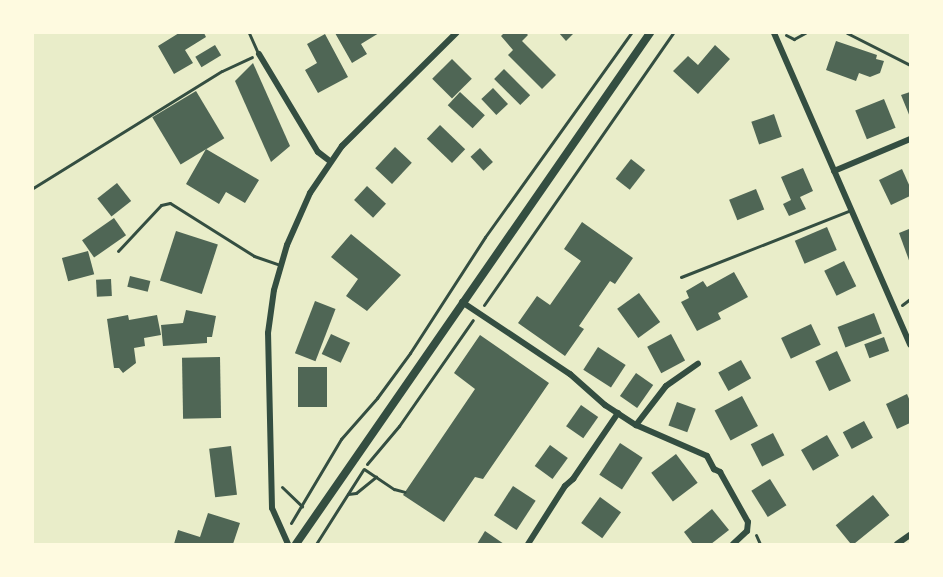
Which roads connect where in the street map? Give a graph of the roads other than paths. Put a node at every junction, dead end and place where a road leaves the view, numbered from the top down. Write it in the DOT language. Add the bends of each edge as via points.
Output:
graph roads {
  1 [pos="249,33"];
  2 [pos="456,33"];
  3 [pos="650,33"];
  4 [pos="775,35"];
  5 [pos="259,54"];
  6 [pos="910,139"];
  7 [pos="330,161"];
  8 [pos="834,171"];
  9 [pos="851,210"];
  10 [pos="118,251"];
  11 [pos="280,265"];
  12 [pos="681,277"];
  13 [pos="462,302"];
  14 [pos="910,345"];
  15 [pos="698,364"];
  16 [pos="618,413"];
  17 [pos="636,425"];
  18 [pos="910,535"];
  19 [pos="288,544"];
  20 [pos="296,544"];
  21 [pos="528,544"];
  22 [pos="733,544"];
  23 [pos="897,544"];
  1 -- 5 [label="lane"];
  2 -- 7 [label="street" via="353,133"];
  3 -- 13 [label="street"];
  4 -- 8 [label="street"];
  5 -- 7 [label="street" via="318,152"];
  6 -- 8 [label="street"];
  7 -- 11 [label="street" via="295,223"];
  8 -- 9 [label="street"];
  9 -- 12 [label="lane"];
  9 -- 14 [label="street"];
  10 -- 11 [label="lane" via="161,205 170,203 254,256"];
  11 -- 19 [label="street" via="268,333 272,508"];
  13 -- 16 [label="street" via="564,370"];
  13 -- 20 [label="street"];
  15 -- 17 [label="street" via="666,386"];
  16 -- 17 [label="street"];
  16 -- 21 [label="street"];
  17 -- 22 [label="street" via="704,454 714,470 720,472 748,522 747,531"];
  18 -- 23 [label="street"];
}
